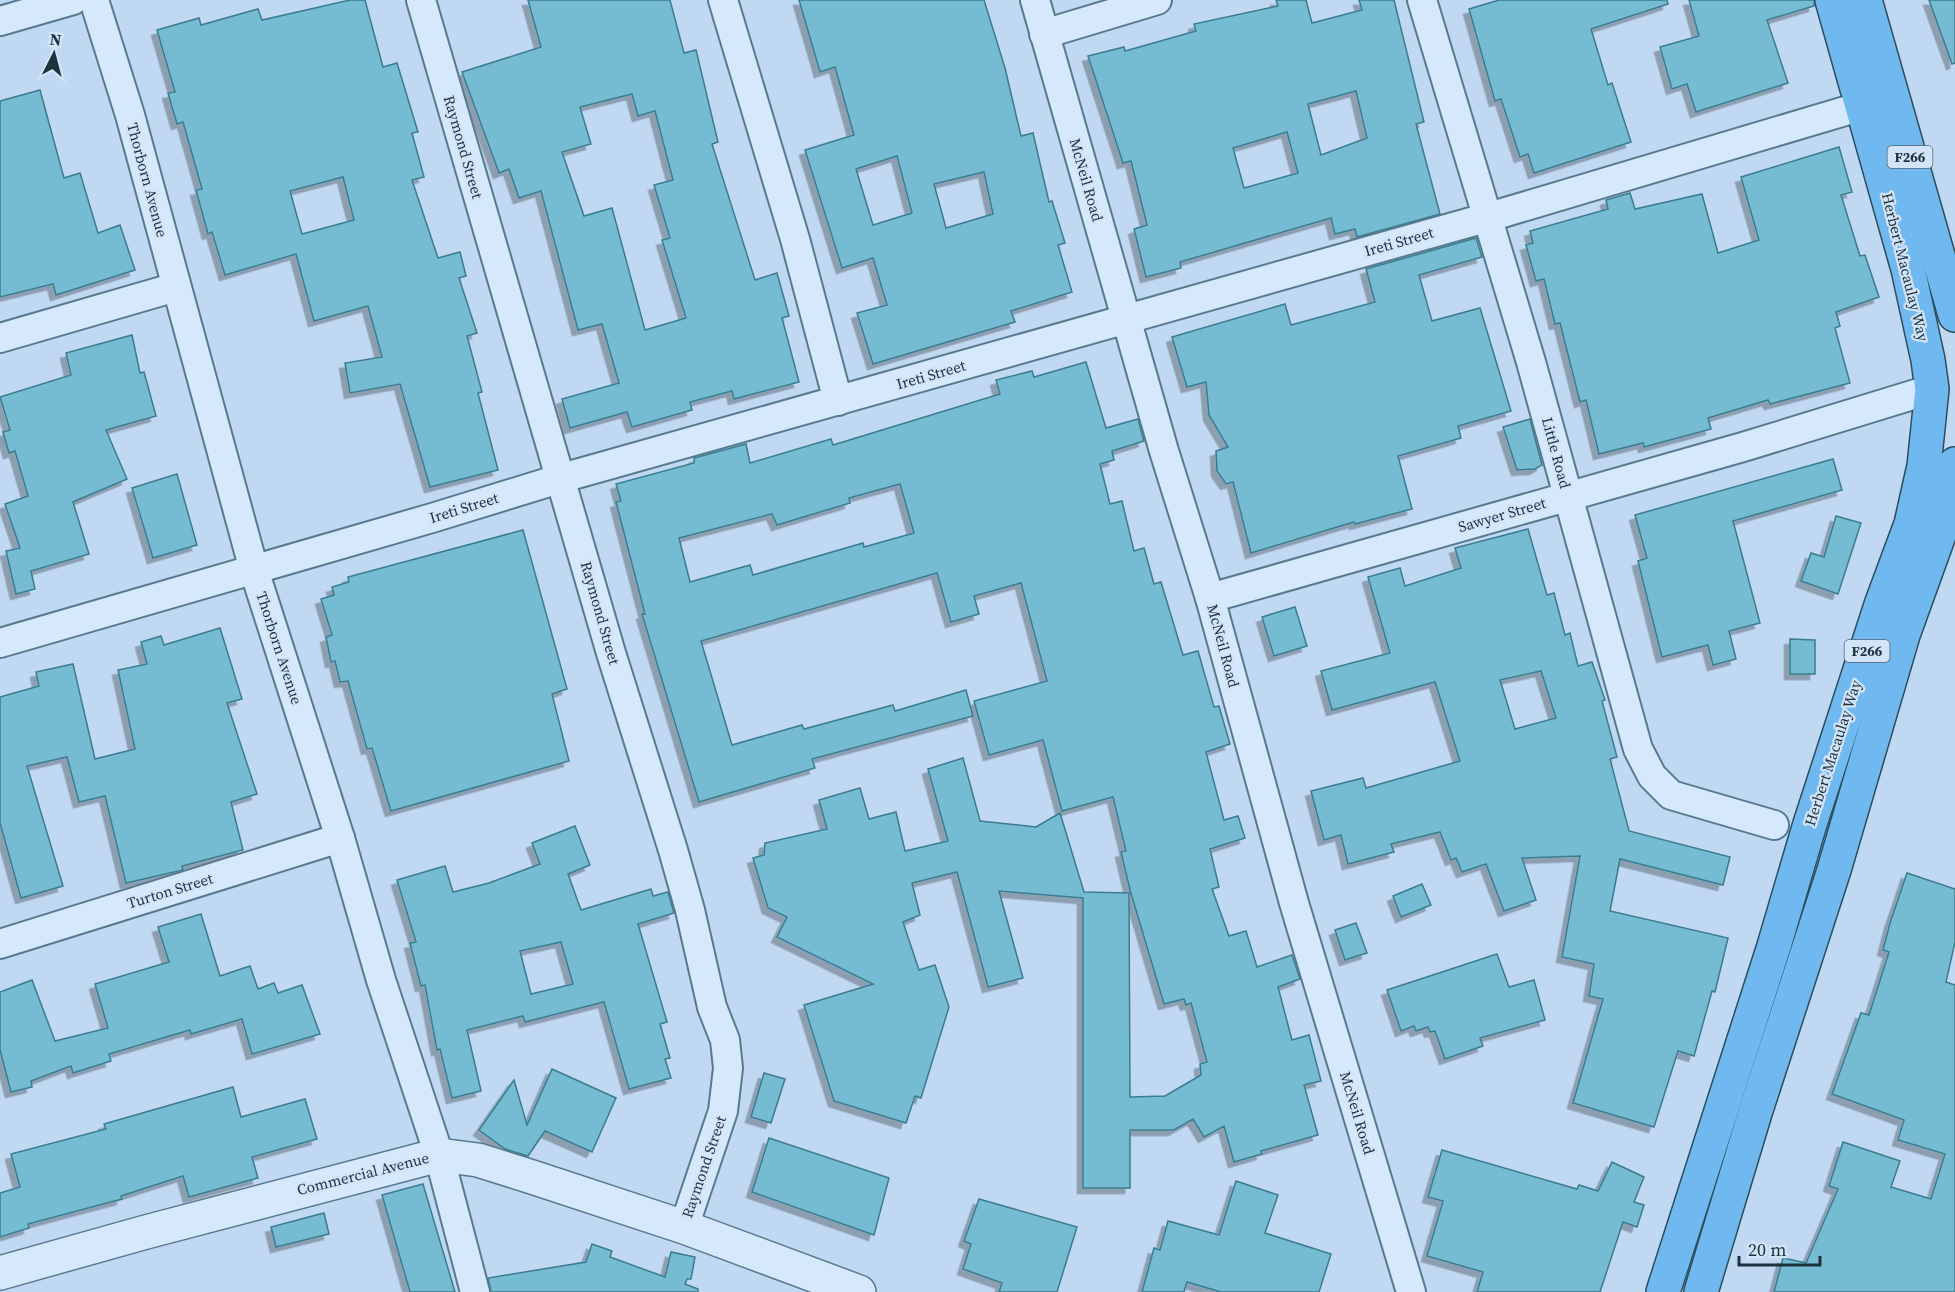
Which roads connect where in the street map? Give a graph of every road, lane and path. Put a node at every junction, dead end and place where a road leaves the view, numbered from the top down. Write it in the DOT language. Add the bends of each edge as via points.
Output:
graph roads {
  1 [pos="74,0"];
  2 [pos="94,0"];
  3 [pos="421,0"];
  4 [pos="723,0"];
  5 [pos="1035,0"];
  6 [pos="1157,0"];
  7 [pos="1422,0"];
  8 [pos="1832,0"];
  9 [pos="1865,0"];
  10 [pos="0,21"];
  11 [pos="1044,34"];
  12 [pos="1862,106"];
  13 [pos="1489,217"];
  14 [pos="176,287"];
  15 [pos="1954,303"];
  16 [pos="1126,319"];
  17 [pos="0,338"];
  18 [pos="1932,389"];
  19 [pos="838,401"];
  20 [pos="1955,464"];
  21 [pos="562,478"];
  22 [pos="1568,496"];
  23 [pos="254,570"];
  24 [pos="1210,598"];
  25 [pos="0,643"];
  26 [pos="1774,825"];
  27 [pos="340,838"];
  28 [pos="0,944"];
  29 [pos="439,1155"];
  30 [pos="684,1227"];
  31 [pos="0,1273"];
  32 [pos="475,1292"];
  33 [pos="859,1292"];
  34 [pos="1411,1292"];
  35 [pos="1663,1292"];
  36 [pos="1701,1292"];
  1 -- 10 [label="street"];
  2 -- 14 [label="street, Thorborn Avenue"];
  3 -- 21 [label="street, Raymond Street"];
  4 -- 19 [label="street" via="795,238"];
  5 -- 11 [label="street, McNeil Road"];
  6 -- 11 [label="street"];
  7 -- 13 [label="street, Little Road"];
  8 -- 12 [label="highway, Herbert Macaulay Way / F266"];
  9 -- 15 [label="highway, F266"];
  11 -- 16 [label="street, McNeil Road"];
  12 -- 13 [label="street, Ireti Street"];
  12 -- 18 [label="highway, Herbert Macaulay Way / F266" via="1908,269"];
  13 -- 16 [label="street, Ireti Street"];
  13 -- 22 [label="street, Little Road"];
  14 -- 17 [label="street"];
  14 -- 23 [label="street, Thorborn Avenue"];
  16 -- 19 [label="street, Ireti Street"];
  16 -- 24 [label="street, McNeil Road"];
  18 -- 22 [label="street, Sawyer Street"];
  18 -- 35 [label="highway, Herbert Macaulay Way / F266" via="1924,466 1911,524 1809,827"];
  19 -- 21 [label="street, Ireti Street"];
  20 -- 36 [label="highway, F266" via="1943,524 1903,635 1834,870"];
  21 -- 23 [label="street, Ireti Street"];
  21 -- 30 [label="street, Raymond Street" via="690,910 712,1007 725,1040 728,1068 723,1111"];
  22 -- 24 [label="street, Sawyer Street"];
  22 -- 26 [label="street, Little Road" via="1638,749 1652,776 1671,795"];
  23 -- 25 [label="street, Ireti Street"];
  23 -- 27 [label="street, Thorborn Avenue"];
  24 -- 34 [label="street, McNeil Road" via="1294,903"];
  27 -- 28 [label="street, Turton Street"];
  27 -- 29 [label="street, Thorborn Avenue" via="381,980"];
  29 -- 30 [label="street, Commercial Avenue" via="478,1160"];
  29 -- 31 [label="street, Commercial Avenue"];
  29 -- 32 [label="street, Thorborn Avenue"];
  30 -- 33 [label="street, Commercial Avenue"];
}
